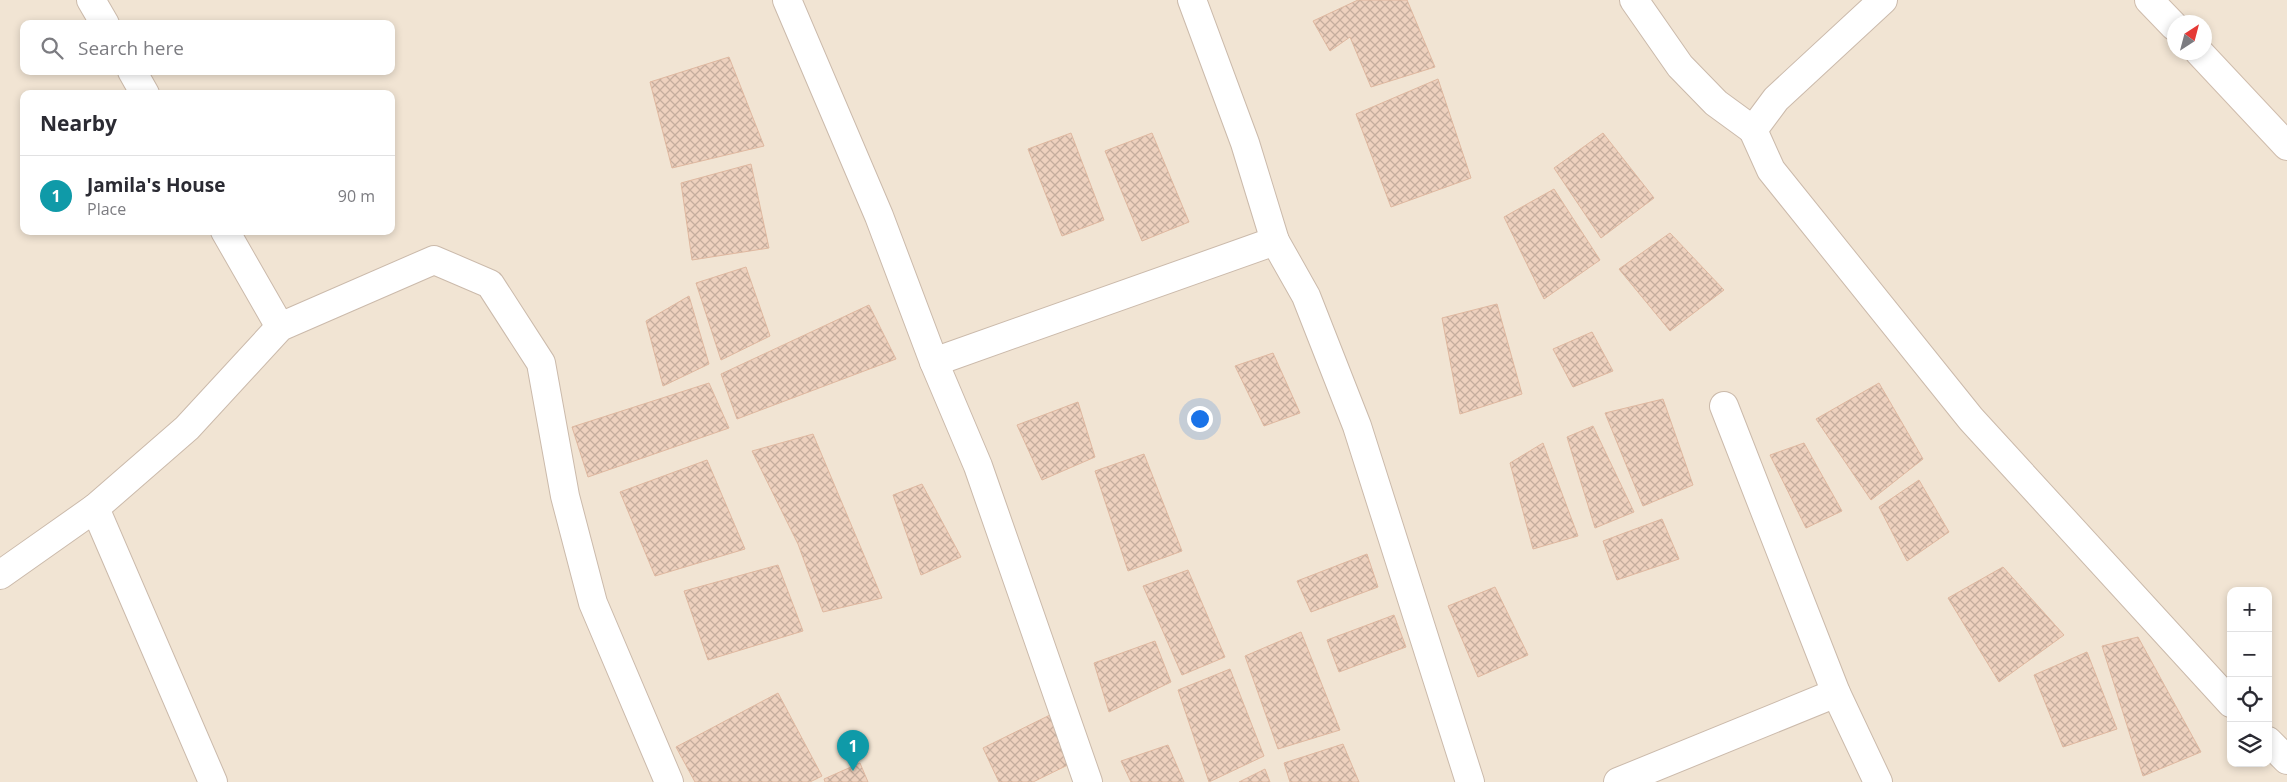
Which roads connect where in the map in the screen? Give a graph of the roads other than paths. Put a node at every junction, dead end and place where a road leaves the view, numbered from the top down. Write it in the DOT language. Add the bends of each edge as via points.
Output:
graph roads {
  1 [pos="91,0"];
  2 [pos="787,0"];
  3 [pos="1192,0"];
  4 [pos="1634,0"];
  5 [pos="1883,0"];
  6 [pos="2149,0"];
  7 [pos="2167,19"];
  8 [pos="103,20"];
  9 [pos="2206,60"];
  10 [pos="134,75"];
  11 [pos="143,90"];
  12 [pos="1753,130"];
  13 [pos="2287,146"];
  14 [pos="227,235"];
  15 [pos="1275,241"];
  16 [pos="280,327"];
  17 [pos="934,362"];
  18 [pos="1724,406"];
  19 [pos="95,508"];
  20 [pos="0,575"];
  21 [pos="1836,693"];
  22 [pos="2227,699"];
  23 [pos="2272,745"];
  24 [pos="2287,760"];
  25 [pos="213,782"];
  26 [pos="669,782"];
  27 [pos="1088,782"];
  28 [pos="1470,782"];
  29 [pos="1618,782"];
  30 [pos="1878,782"];
  1 -- 8 [label="street"];
  2 -- 17 [label="street" via="879,216"];
  3 -- 15 [label="street" via="1245,144"];
  4 -- 12 [label="street" via="1680,66 1716,103"];
  5 -- 12 [label="street" via="1776,98"];
  6 -- 7 [label="street"];
  9 -- 13 [label="street"];
  10 -- 11 [label="street"];
  12 -- 22 [label="street" via="1771,170 1971,419"];
  14 -- 16 [label="street"];
  15 -- 17 [label="street"];
  15 -- 28 [label="street" via="1306,296 1356,426"];
  16 -- 19 [label="street" via="187,428"];
  16 -- 26 [label="street" via="434,260 490,284 541,363 565,496 594,603"];
  17 -- 27 [label="street" via="978,466"];
  18 -- 21 [label="street"];
  19 -- 20 [label="street"];
  19 -- 25 [label="street"];
  21 -- 29 [label="street"];
  21 -- 30 [label="street"];
  23 -- 24 [label="street"];
}
